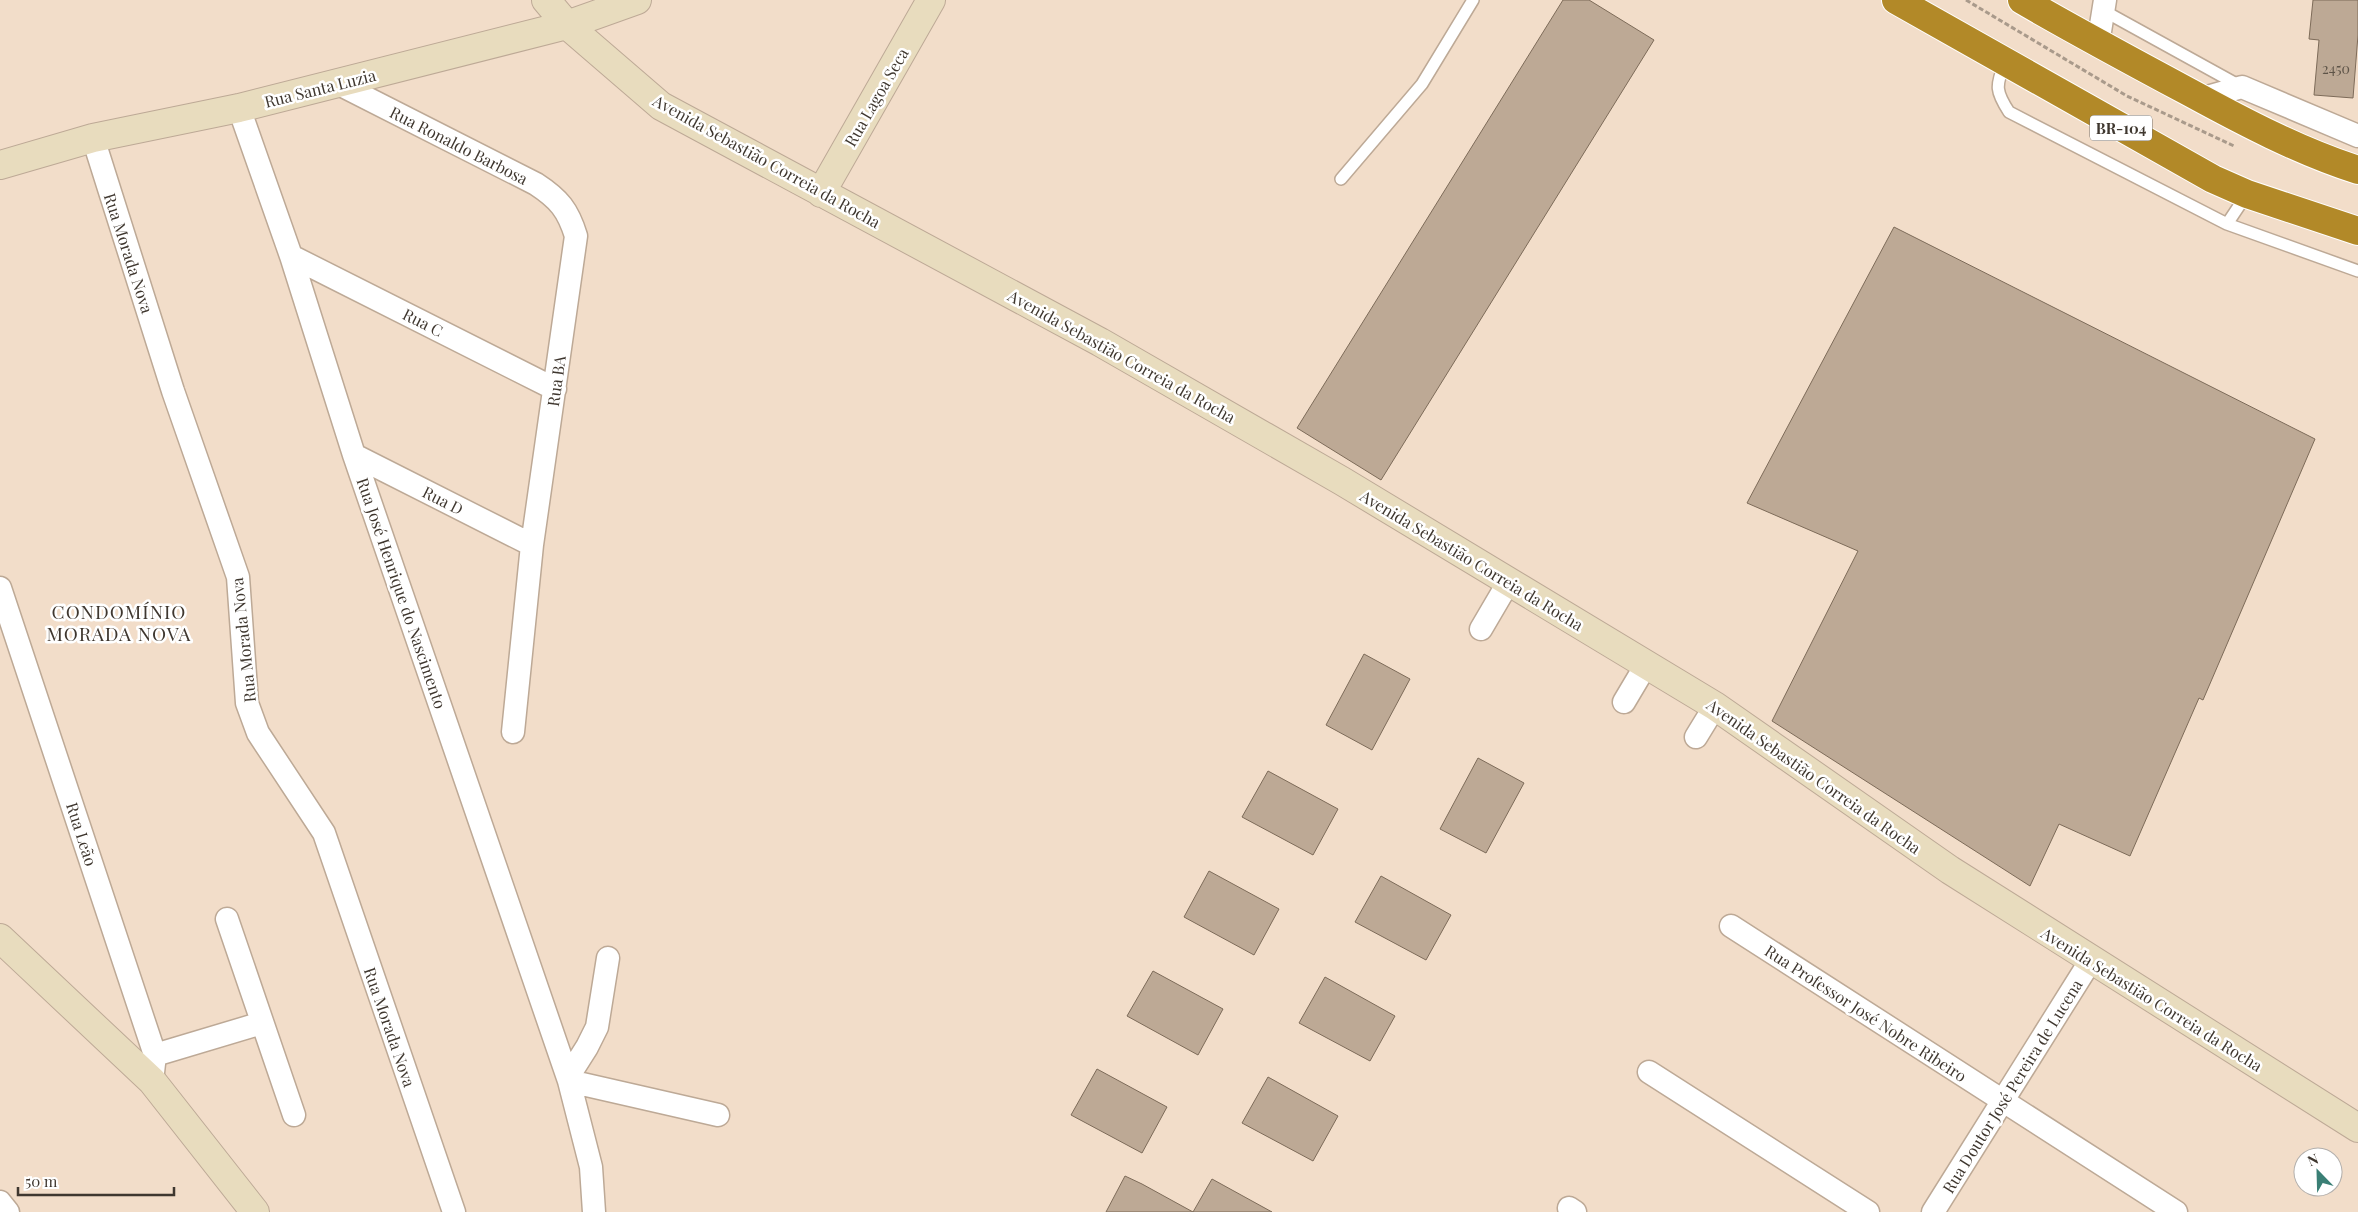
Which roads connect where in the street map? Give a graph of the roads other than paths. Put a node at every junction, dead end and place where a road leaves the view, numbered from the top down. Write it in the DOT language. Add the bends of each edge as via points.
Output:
graph roads {
  1 [pos="546,0"];
  2 [pos="637,0"];
  3 [pos="931,0"];
  4 [pos="1473,0"];
  5 [pos="1896,0"];
  6 [pos="2022,0"];
  7 [pos="2104,6"];
  8 [pos="567,25"];
  9 [pos="2098,44"];
  10 [pos="2005,63"];
  11 [pos="339,84"];
  12 [pos="2242,87"];
  13 [pos="2200,98"];
  14 [pos="239,108"];
  15 [pos="2358,136"];
  16 [pos="93,138"];
  17 [pos="0,165"];
  18 [pos="2358,170"];
  19 [pos="1341,179"];
  20 [pos="821,193"];
  21 [pos="2247,194"];
  22 [pos="570,217"];
  23 [pos="2227,224"];
  24 [pos="2358,231"];
  25 [pos="291,256"];
  26 [pos="2358,271"];
  27 [pos="555,389"];
  28 [pos="354,456"];
  29 [pos="532,545"];
  30 [pos="1508,583"];
  31 [pos="0,588"];
  32 [pos="1481,629"];
  33 [pos="1646,665"];
  34 [pos="1624,702"];
  35 [pos="1715,706"];
  36 [pos="513,732"];
  37 [pos="1696,737"];
  38 [pos="227,919"];
  39 [pos="1731,926"];
  40 [pos="0,938"];
  41 [pos="608,958"];
  42 [pos="2091,960"];
  43 [pos="262,1022"];
  44 [pos="154,1068"];
  45 [pos="1649,1072"];
  46 [pos="569,1079"];
  47 [pos="2001,1100"];
  48 [pos="294,1115"];
  49 [pos="718,1115"];
  50 [pos="2358,1128"];
  51 [pos="0,1202"];
  52 [pos="8,1212"];
  53 [pos="255,1212"];
  54 [pos="454,1212"];
  55 [pos="594,1212"];
  56 [pos="1868,1212"];
  57 [pos="1933,1212"];
  58 [pos="2176,1212"];
  1 -- 8 [label="street, Avenida Sebastião Correia da Rocha"];
  2 -- 8 [label="street, Rua Santa Luzia"];
  3 -- 20 [label="street, Rua Lagoa Seca"];
  4 -- 19 [label="lane" via="1422,84"];
  5 -- 10 [label="highway, BR-104"];
  6 -- 9 [label="highway"];
  7 -- 9 [label="street"];
  7 -- 12 [label="lane"];
  8 -- 11 [label="street, Rua Santa Luzia"];
  8 -- 20 [label="street, Avenida Sebastião Correia da Rocha" via="660,106"];
  9 -- 13 [label="highway"];
  10 -- 21 [label="highway, BR-104" via="2213,179"];
  10 -- 23 [label="lane" via="1998,79 1998,95 2009,112"];
  11 -- 14 [label="street, Rua Santa Luzia"];
  11 -- 22 [label="street, Rua Ronaldo Barbosa" via="536,184 555,197"];
  12 -- 13 [label="street"];
  12 -- 15 [label="street"];
  13 -- 18 [label="highway" via="2322,159"];
  14 -- 16 [label="street, Rua Santa Luzia"];
  14 -- 25 [label="street, Rua José Henrique do Nascimento"];
  16 -- 17 [label="street, Rua Santa Luzia"];
  16 -- 54 [label="street, Rua Morada Nova" via="173,390 238,577 247,703 258,733 324,834"];
  20 -- 30 [label="street, Avenida Sebastião Correia da Rocha" via="1108,347 1342,481"];
  21 -- 23 [label="lane"];
  21 -- 24 [label="highway, BR-104"];
  22 -- 27 [label="street, Rua BA" via="576,236"];
  23 -- 26 [label="lane"];
  25 -- 27 [label="street, Rua C"];
  25 -- 28 [label="street, Rua José Henrique do Nascimento"];
  27 -- 29 [label="street, Rua BA"];
  28 -- 29 [label="street, Rua D"];
  28 -- 46 [label="street, Rua José Henrique do Nascimento"];
  29 -- 36 [label="street, Rua BA"];
  30 -- 32 [label="street"];
  30 -- 33 [label="street, Avenida Sebastião Correia da Rocha"];
  31 -- 44 [label="street, Rua Leão"];
  33 -- 34 [label="street"];
  33 -- 35 [label="street, Avenida Sebastião Correia da Rocha"];
  35 -- 37 [label="street"];
  35 -- 42 [label="street, Avenida Sebastião Correia da Rocha" via="1950,870"];
  38 -- 43 [label="street"];
  39 -- 47 [label="street, Rua Professor José Nobre Ribeiro"];
  40 -- 44 [label="street"];
  41 -- 46 [label="street" via="597,1027"];
  42 -- 47 [label="street, Rua Doutor José Pereira de Lucena"];
  42 -- 50 [label="street, Avenida Sebastião Correia da Rocha"];
  43 -- 44 [label="street"];
  43 -- 48 [label="street"];
  44 -- 53 [label="street"];
  45 -- 56 [label="street"];
  46 -- 49 [label="street"];
  46 -- 55 [label="street, Rua José Henrique do Nascimento" via="592,1166"];
  47 -- 57 [label="street, Rua Doutor José Pereira de Lucena"];
  47 -- 58 [label="street, Rua Professor José Nobre Ribeiro"];
  51 -- 52 [label="street"];
}
